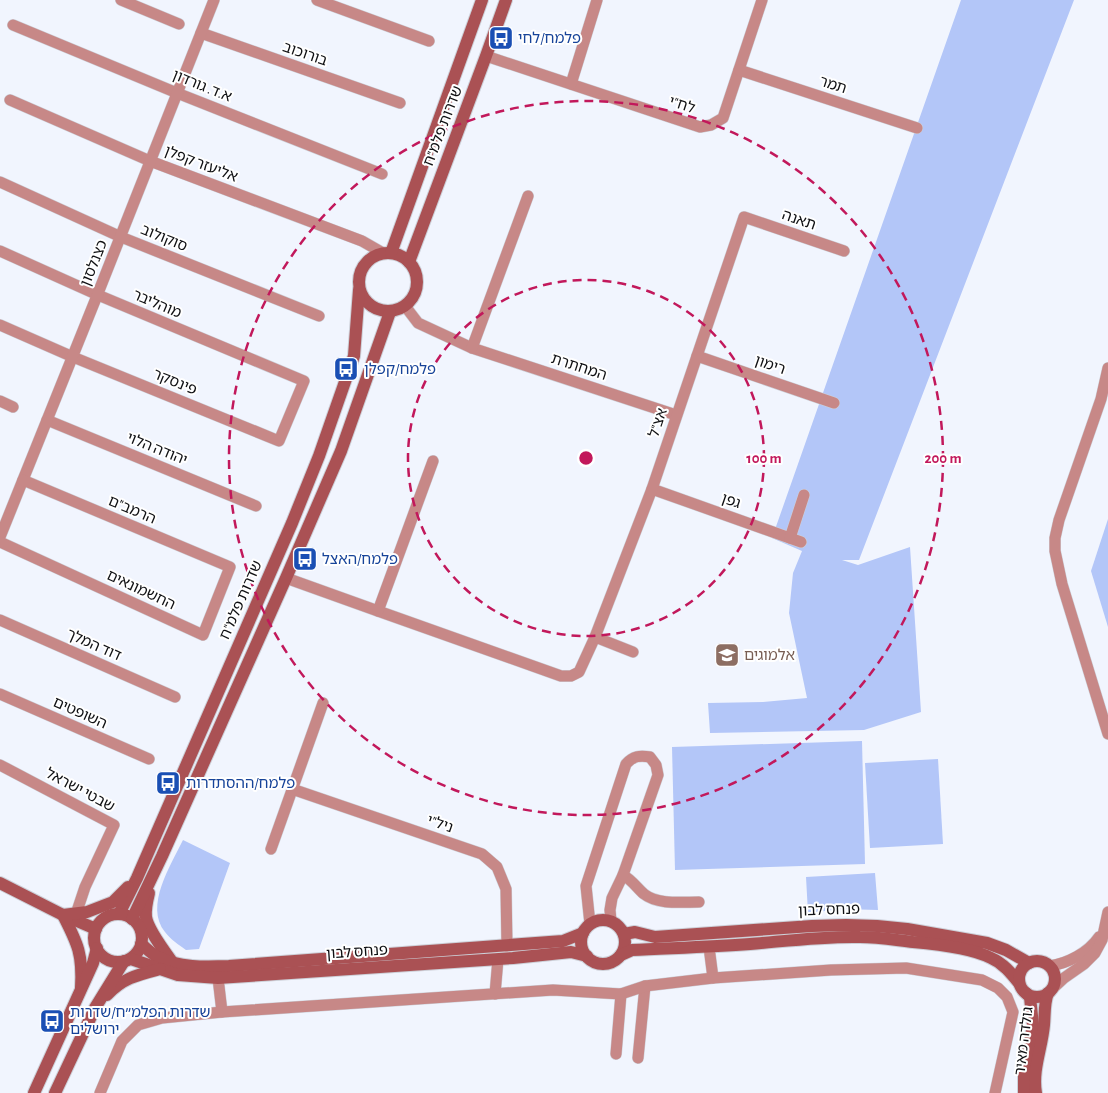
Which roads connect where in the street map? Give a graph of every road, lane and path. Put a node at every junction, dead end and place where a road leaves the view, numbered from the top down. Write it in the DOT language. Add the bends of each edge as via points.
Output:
graph roads {
  1 [pos="121,0"];
  2 [pos="214,0"];
  3 [pos="317,0"];
  4 [pos="482,0"];
  5 [pos="506,0"];
  6 [pos="596,0"];
  7 [pos="762,0"];
  8 [pos="179,24"];
  9 [pos="12,25"];
  10 [pos="201,33"];
  11 [pos="428,41"];
  12 [pos="486,56"];
  13 [pos="739,70"];
  14 [pos="571,84"];
  15 [pos="177,93"];
  16 [pos="10,100"];
  17 [pos="400,103"];
  18 [pos="917,128"];
  19 [pos="150,161"];
  20 [pos="382,174"];
  21 [pos="0,182"];
  22 [pos="528,196"];
  23 [pos="744,217"];
  24 [pos="121,237"];
  25 [pos="0,251"];
  26 [pos="844,251"];
  27 [pos="387,253"];
  28 [pos="409,262"];
  29 [pos="359,290"];
  30 [pos="98,295"];
  31 [pos="405,306"];
  32 [pos="390,312"];
  33 [pos="318,316"];
  34 [pos="0,325"];
  35 [pos="472,348"];
  36 [pos="697,356"];
  37 [pos="73,357"];
  38 [pos="1108,368"];
  39 [pos="304,381"];
  40 [pos="1105,395"];
  41 [pos="0,401"];
  42 [pos="834,403"];
  43 [pos="13,407"];
  44 [pos="676,415"];
  45 [pos="47,420"];
  46 [pos="433,461"];
  47 [pos="23,480"];
  48 [pos="652,489"];
  49 [pos="804,495"];
  50 [pos="256,506"];
  51 [pos="0,537"];
  52 [pos="790,538"];
  53 [pos="0,542"];
  54 [pos="801,542"];
  55 [pos="230,567"];
  56 [pos="286,578"];
  57 [pos="378,612"];
  58 [pos="0,620"];
  59 [pos="595,637"];
  60 [pos="633,652"];
  61 [pos="0,694"];
  62 [pos="175,697"];
  63 [pos="322,704"];
  64 [pos="1108,734"];
  65 [pos="149,759"];
  66 [pos="0,764"];
  67 [pos="292,789"];
  68 [pos="271,849"];
  69 [pos="162,856"];
  70 [pos="623,875"];
  71 [pos="137,878"];
  72 [pos="0,883"];
  73 [pos="699,902"];
  74 [pos="1108,912"];
  75 [pos="76,914"];
  76 [pos="119,914"];
  77 [pos="63,915"];
  78 [pos="132,918"];
  79 [pos="611,921"];
  80 [pos="96,929"];
  81 [pos="587,929"];
  82 [pos="1104,929"];
  83 [pos="624,934"];
  84 [pos="142,944"];
  85 [pos="508,946"];
  86 [pos="709,947"];
  87 [pos="97,948"];
  88 [pos="621,955"];
  89 [pos="587,956"];
  90 [pos="498,959"];
  91 [pos="127,960"];
  92 [pos="173,963"];
  93 [pos="1029,963"];
  94 [pos="1050,966"];
  95 [pos="160,969"];
  96 [pos="218,978"];
  97 [pos="712,978"];
  98 [pos="645,986"];
  99 [pos="81,988"];
  100 [pos="1023,988"];
  101 [pos="1050,992"];
  102 [pos="495,994"];
  103 [pos="621,994"];
  104 [pos="95,1008"];
  105 [pos="222,1012"];
  106 [pos="616,1054"];
  107 [pos="638,1058"];
  108 [pos="34,1093"];
  109 [pos="55,1093"];
  110 [pos="100,1093"];
  111 [pos="995,1093"];
  112 [pos="1024,1093"];
  113 [pos="1036,1093"];
  1 -- 8 [label="street"];
  2 -- 10 [label="street, כצנלסון"];
  3 -- 11 [label="street"];
  4 -- 27 [label="street, שדרות פלמ\"ח"];
  5 -- 12 [label="street, שדרות פלמ\"ח"];
  6 -- 14 [label="street"];
  7 -- 13 [label="street, לח\"י"];
  9 -- 15 [label="street, א.ד. גורדון"];
  10 -- 15 [label="street, כצנלסון"];
  10 -- 17 [label="street, בורוכוב"];
  12 -- 14 [label="street, לח\"י"];
  12 -- 28 [label="street, שדרות פלמ\"ח"];
  13 -- 14 [label="street, לח\"י" via="722,118 712,125 700,127"];
  13 -- 18 [label="street, תמר"];
  15 -- 19 [label="street, כצנלסון"];
  15 -- 20 [label="street, א.ד. גורדון"];
  16 -- 19 [label="street, אליעזר קפלן"];
  19 -- 24 [label="street, כצנלסון"];
  19 -- 27 [label="street, אליעזר קפלן"];
  21 -- 24 [label="street, סוקולוב"];
  22 -- 35 [label="street"];
  23 -- 26 [label="street, תאנה"];
  23 -- 36 [label="street, אצ\"ל"];
  24 -- 30 [label="street, כצנלסון"];
  24 -- 33 [label="street, סוקולוב"];
  25 -- 30 [label="street, מוהליבר"];
  27 -- 28 [label="street"];
  27 -- 29 [label="street" via="366,262 358,280"];
  28 -- 31 [label="street" via="417,280 412,299"];
  29 -- 32 [label="street" via="370,306"];
  29 -- 71 [label="street, שדרות פלמ\"ח" via="354,356 319,456"];
  30 -- 37 [label="street, כצנלסון"];
  30 -- 39 [label="street, מוהליבר"];
  31 -- 32 [label="street"];
  31 -- 35 [label="street, המחתרת" via="418,323"];
  32 -- 56 [label="street" via="341,451"];
  34 -- 37 [label="street, פינסקר"];
  35 -- 44 [label="street, המחתרת"];
  36 -- 42 [label="street, רימון"];
  36 -- 44 [label="street, אצ\"ל"];
  37 -- 39 [label="street, פינסקר" via="279,441"];
  37 -- 45 [label="street, כצנלסון"];
  38 -- 40 [label="street"];
  40 -- 64 [label="street" via="1055,538 1062,584"];
  41 -- 43 [label="street"];
  44 -- 48 [label="street, אצ\"ל"];
  45 -- 47 [label="street, כצנלסון"];
  45 -- 50 [label="street, יהודה הלוי"];
  46 -- 57 [label="street"];
  47 -- 51 [label="street, כצנלסון"];
  47 -- 55 [label="street, הרמב\"ם"];
  48 -- 52 [label="street, גפן"];
  48 -- 59 [label="street, אצ\"ל"];
  49 -- 52 [label="street"];
  52 -- 54 [label="street, גפן"];
  53 -- 55 [label="street, החשמונאים" via="203,635"];
  56 -- 57 [label="street, אצ\"ל"];
  56 -- 69 [label="street"];
  57 -- 59 [label="street, אצ\"ל" via="561,676 579,672"];
  58 -- 62 [label="street, דוד המלך"];
  59 -- 60 [label="street"];
  61 -- 65 [label="street, השופטים"];
  63 -- 67 [label="street"];
  66 -- 75 [label="street, שבטי ישראל" via="114,825"];
  67 -- 68 [label="street"];
  67 -- 85 [label="street, ניל\"י" via="482,854 497,867 506,889"];
  69 -- 78 [label="street"];
  69 -- 92 [label="street" via="149,893 146,919"];
  70 -- 73 [label="street" via="646,895 663,902"];
  70 -- 79 [label="street" via="612,898"];
  70 -- 81 [label="street" via="658,774 650,756 636,756 626,764 586,886"];
  71 -- 75 [label="street" via="113,902"];
  71 -- 76 [label="street, שדרות פלמ\"ח"];
  72 -- 77 [label="street"];
  74 -- 82 [label="street"];
  75 -- 77 [label="street"];
  76 -- 78 [label="street"];
  76 -- 80 [label="street" via="105,918"];
  77 -- 80 [label="street"];
  77 -- 99 [label="street" via="80,951"];
  78 -- 84 [label="street" via="142,932"];
  79 -- 81 [label="street" via="600,920"];
  79 -- 83 [label="street"];
  80 -- 87 [label="street"];
  81 -- 85 [label="street, פנחס לבון" via="562,941"];
  81 -- 89 [label="street" via="582,939"];
  82 -- 94 [label="street" via="1093,945 1077,956"];
  82 -- 101 [label="street" via="1095,954"];
  83 -- 88 [label="street"];
  83 -- 93 [label="street, פנחס לבון" via="635,932 655,937 812,926 878,926 987,943"];
  84 -- 91 [label="street"];
  84 -- 92 [label="street, פנחס לבון" via="155,956"];
  85 -- 92 [label="street, פנחס לבון" via="229,966 200,967"];
  86 -- 88 [label="street, פנחס לבון" via="632,950"];
  86 -- 97 [label="street"];
  86 -- 100 [label="street, פנחס לבון" via="859,936 889,938 978,952 1007,968"];
  87 -- 91 [label="street" via="105,958 117,962"];
  87 -- 99 [label="street"];
  88 -- 89 [label="street" via="604,964"];
  89 -- 90 [label="street, פנחס לבון" via="571,952"];
  90 -- 96 [label="street, פנחס לבון"];
  90 -- 102 [label="street"];
  91 -- 95 [label="street, פנחס לבון"];
  91 -- 104 [label="street"];
  93 -- 94 [label="street" via="1040,961"];
  93 -- 100 [label="street" via="1019,977"];
  94 -- 101 [label="street" via="1054,985"];
  95 -- 96 [label="street, פנחס לבון" via="178,975"];
  95 -- 104 [label="street" via="130,977"];
  96 -- 105 [label="street"];
  97 -- 98 [label="street"];
  97 -- 111 [label="street" via="906,968 982,980 1007,997 1012,1012"];
  98 -- 103 [label="street"];
  98 -- 107 [label="street"];
  99 -- 108 [label="street"];
  100 -- 101 [label="street" via="1035,997"];
  100 -- 112 [label="street, גולדה מאיר" via="1030,997 1033,1025"];
  101 -- 113 [label="street, גולדה מאיר" via="1045,1004 1035,1074"];
  102 -- 103 [label="street" via="553,990"];
  102 -- 105 [label="street"];
  103 -- 106 [label="street"];
  104 -- 109 [label="street"];
  105 -- 110 [label="street" via="162,1018 138,1025 122,1041"];
}
